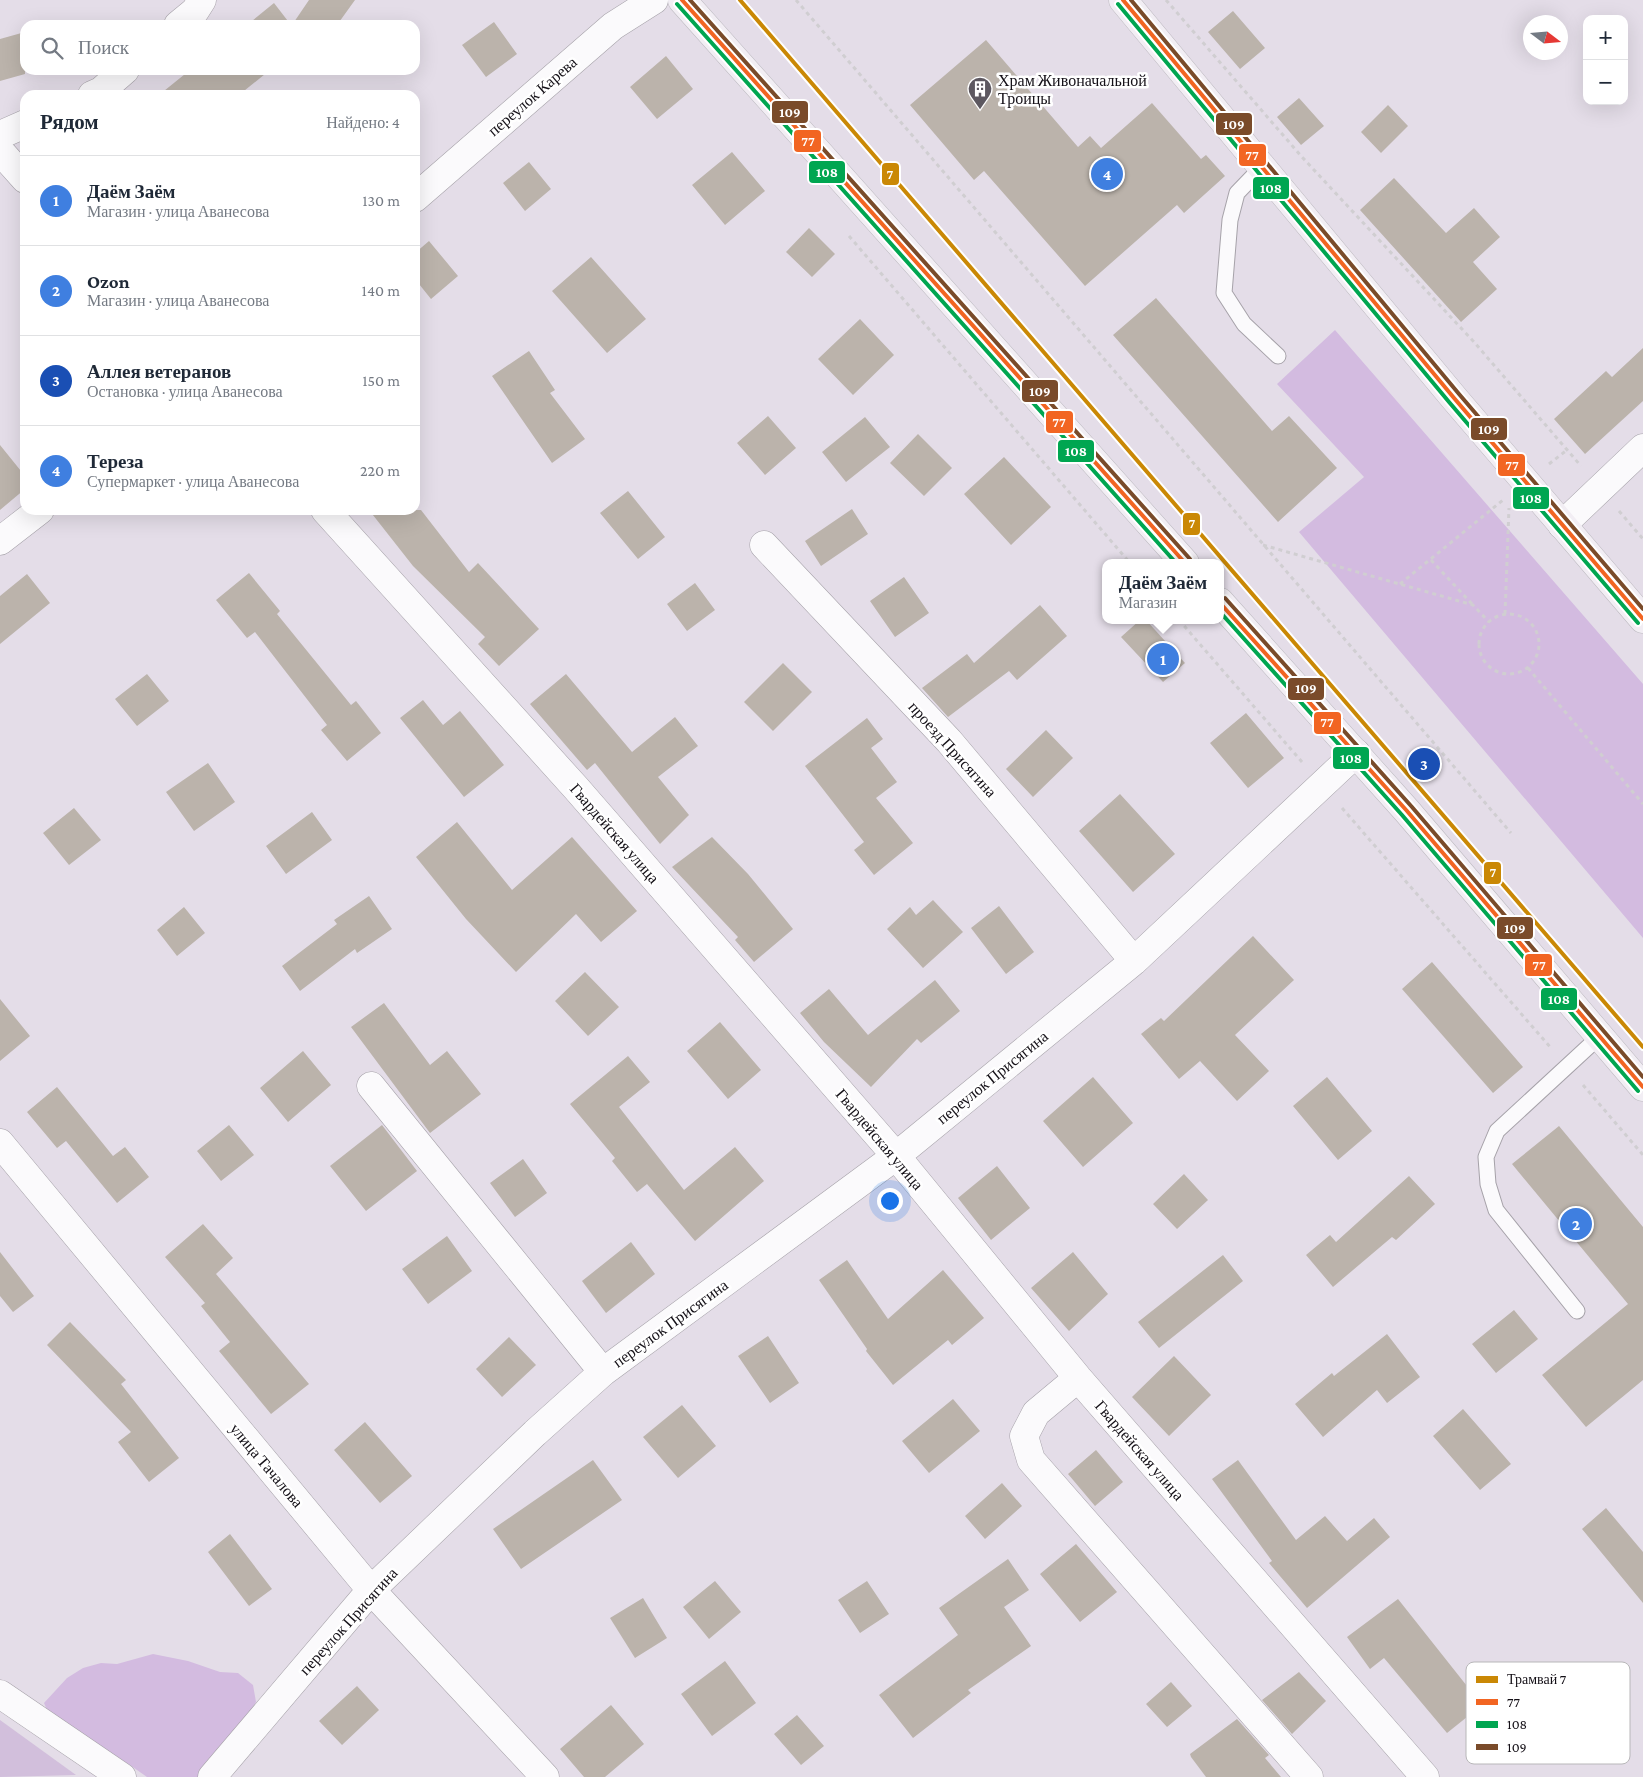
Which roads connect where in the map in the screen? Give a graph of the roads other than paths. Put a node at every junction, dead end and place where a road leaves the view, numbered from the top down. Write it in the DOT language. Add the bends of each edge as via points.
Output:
graph roads {
  1 [pos="202,0"];
  2 [pos="654,0"];
  3 [pos="682,0"];
  4 [pos="1123,0"];
  5 [pos="184,20"];
  6 [pos="120,75"];
  7 [pos="102,90"];
  8 [pos="20,126"];
  9 [pos="0,135"];
  10 [pos="0,151"];
  11 [pos="1263,166"];
  12 [pos="20,173"];
  13 [pos="420,194"];
  14 [pos="1278,356"];
  15 [pos="1643,448"];
  16 [pos="34,515"];
  17 [pos="330,515"];
  18 [pos="1562,525"];
  19 [pos="0,541"];
  20 [pos="764,545"];
  21 [pos="1181,559"];
  22 [pos="1224,606"];
  23 [pos="1643,619"];
  24 [pos="1356,754"];
  25 [pos="1134,961"];
  26 [pos="1600,1036"];
  27 [pos="371,1086"];
  28 [pos="1643,1087"];
  29 [pos="0,1143"];
  30 [pos="896,1156"];
  31 [pos="1577,1311"];
  32 [pos="603,1372"];
  33 [pos="1078,1378"];
  34 [pos="371,1590"];
  35 [pos="0,1694"];
  36 [pos="122,1777"];
  37 [pos="212,1777"];
  38 [pos="545,1777"];
  39 [pos="1309,1777"];
  40 [pos="1425,1777"];
  1 -- 5 [label="street"];
  2 -- 13 [label="street, переулок Карева" via="613,26"];
  3 -- 21 [label="highway"];
  4 -- 11 [label="highway"];
  6 -- 7 [label="street"];
  8 -- 9 [label="street"];
  10 -- 12 [label="street"];
  11 -- 14 [label="lane" via="1237,193 1230,220 1224,293 1244,324"];
  11 -- 18 [label="highway"];
  15 -- 18 [label="street"];
  16 -- 19 [label="street"];
  17 -- 30 [label="street, Гвардейская улица" via="569,781"];
  18 -- 23 [label="highway"];
  20 -- 25 [label="street, проезд Присягина" via="949,741"];
  22 -- 24 [label="highway"];
  24 -- 25 [label="street, переулок Присягина"];
  24 -- 26 [label="highway"];
  25 -- 30 [label="street, переулок Присягина"];
  26 -- 28 [label="highway"];
  26 -- 31 [label="lane" via="1497,1130 1486,1157 1488,1184 1496,1210"];
  27 -- 32 [label="street, переулок Присягина"];
  29 -- 34 [label="street, улица Тачалова"];
  30 -- 32 [label="street, переулок Присягина"];
  30 -- 33 [label="street, Гвардейская улица"];
  32 -- 34 [label="street, переулок Присягина"];
  33 -- 39 [label="street" via="1036,1413 1024,1436 1031,1460"];
  33 -- 40 [label="street, Гвардейская улица"];
  34 -- 37 [label="street, переулок Присягина"];
  34 -- 38 [label="street, улица Тачалова"];
  35 -- 36 [label="street"];
}
